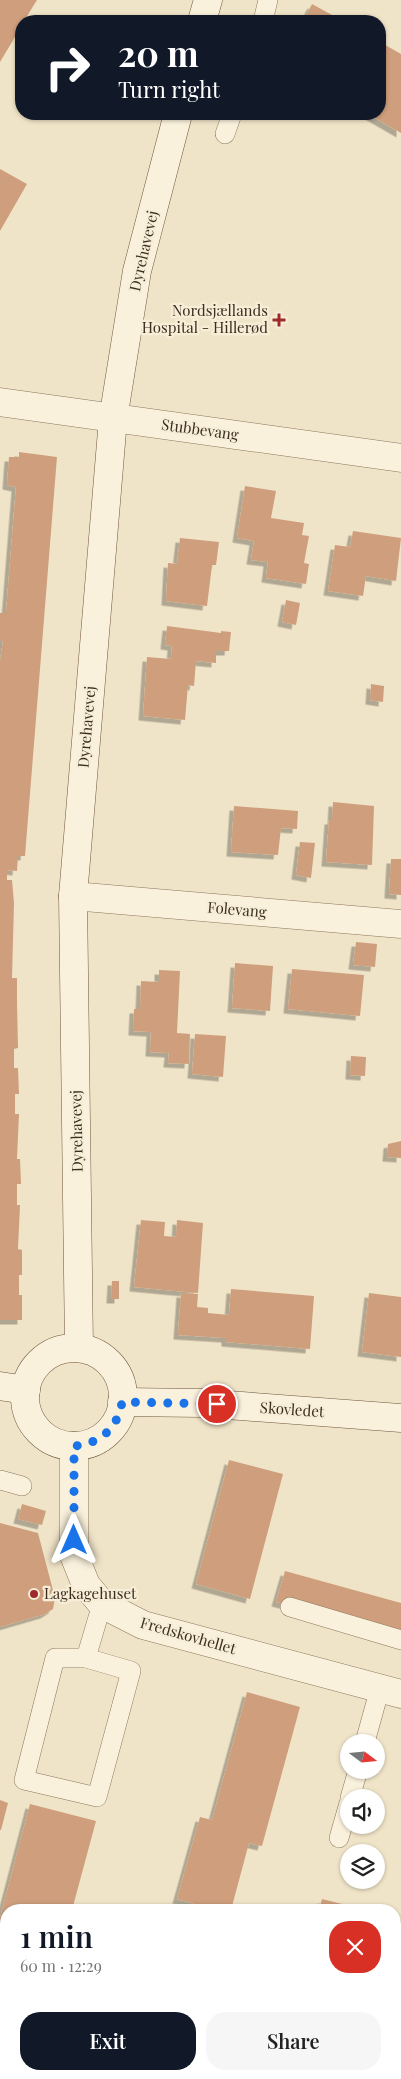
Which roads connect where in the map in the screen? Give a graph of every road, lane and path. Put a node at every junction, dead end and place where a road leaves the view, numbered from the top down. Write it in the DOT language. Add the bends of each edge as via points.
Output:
graph roads {
  1 [pos="208,0"];
  2 [pos="268,0"];
  3 [pos="204,15"];
  4 [pos="264,15"];
  5 [pos="176,120"];
  6 [pos="230,120"];
  7 [pos="225,134"];
  8 [pos="0,402"];
  9 [pos="113,419"];
  10 [pos="401,458"];
  11 [pos="73,896"];
  12 [pos="401,924"];
  13 [pos="79,1348"];
  14 [pos="13,1388"];
  15 [pos="122,1402"];
  16 [pos="401,1418"];
  17 [pos="74,1446"];
  18 [pos="0,1480"];
  19 [pos="22,1486"];
  20 [pos="102,1604"];
  21 [pos="290,1607"];
  22 [pos="401,1640"];
  23 [pos="86,1658"];
  24 [pos="391,1691"];
  25 [pos="369,1734"];
  26 [pos="340,1834"];
  27 [pos="339,1838"];
  1 -- 3 [label="street"];
  2 -- 4 [label="lane"];
  5 -- 9 [label="street, Dyrehavevej" via="137,271"];
  6 -- 7 [label="lane"];
  8 -- 9 [label="street, Stubbevang"];
  9 -- 10 [label="street, Stubbevang"];
  9 -- 11 [label="street, Dyrehavevej"];
  11 -- 12 [label="street, Folevang"];
  11 -- 13 [label="street, Dyrehavevej"];
  13 -- 14 [label="street" via="61,1350 44,1358"];
  13 -- 15 [label="street" via="97,1354 112,1366 121,1383"];
  14 -- 17 [label="street" via="37,1429 54,1441"];
  15 -- 16 [label="street, Skovledet" via="202,1403"];
  15 -- 17 [label="street" via="118,1419 106,1433 91,1443"];
  17 -- 20 [label="street, Fredskovhellet" via="74,1555 86,1585"];
  18 -- 19 [label="lane"];
  20 -- 23 [label="lane"];
  20 -- 24 [label="street, Fredskovhellet" via="143,1625"];
  21 -- 22 [label="lane"];
  23 -- 23 [label="lane" via="131,1672 97,1797 24,1780 55,1658"];
  24 -- 25 [label="lane, Fredskovhellet"];
  26 -- 27 [label="lane"];
}
